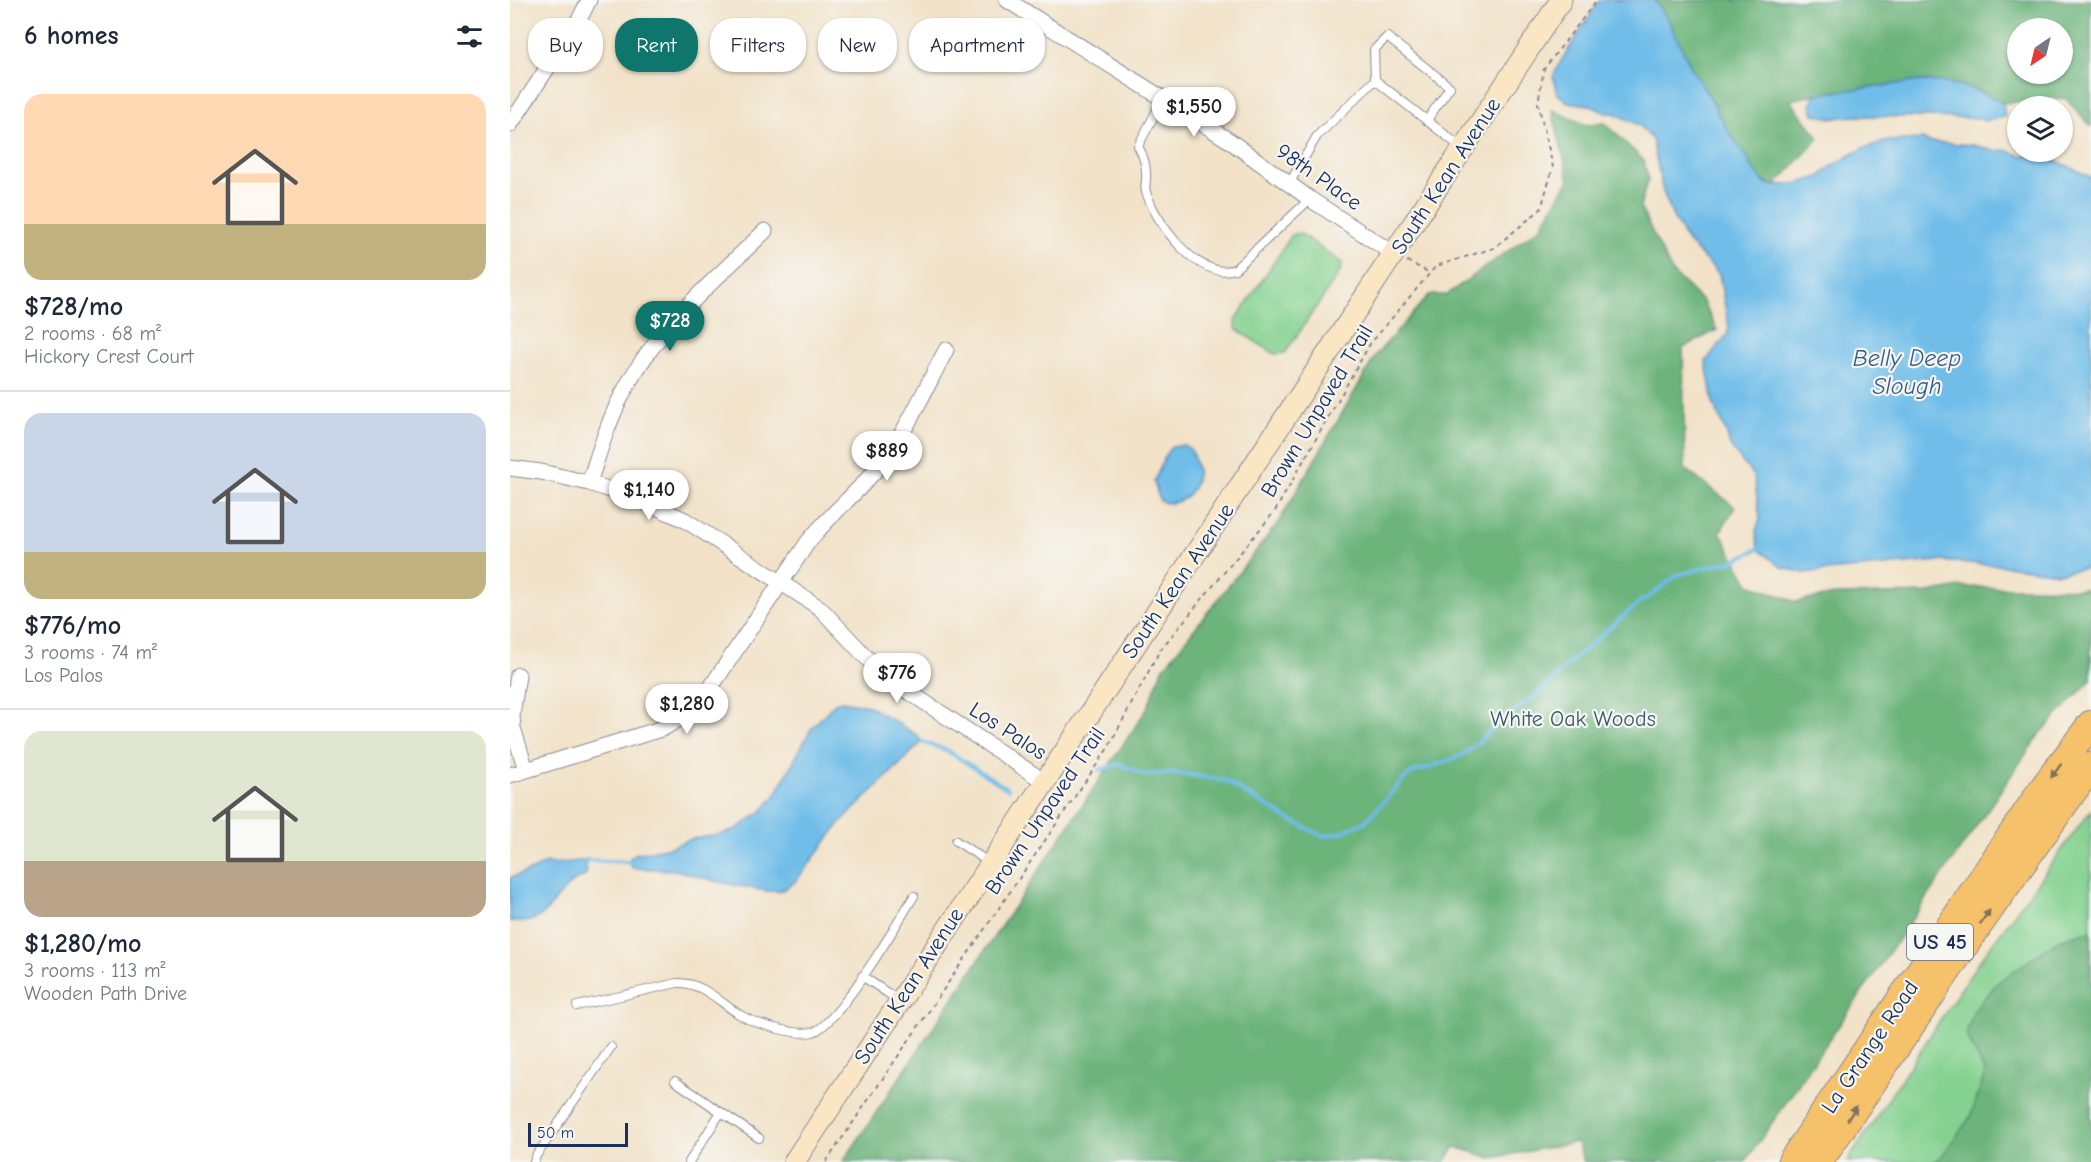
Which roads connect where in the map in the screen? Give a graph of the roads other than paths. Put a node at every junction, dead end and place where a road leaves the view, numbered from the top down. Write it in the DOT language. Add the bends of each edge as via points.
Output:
graph roads {
  1 [pos="589,0"];
  2 [pos="1007,0"];
  3 [pos="1561,0"];
  4 [pos="1375,80"];
  5 [pos="1163,99"];
  6 [pos="1427,120"];
  7 [pos="510,125"];
  8 [pos="1463,149"];
  9 [pos="1288,184"];
  10 [pos="1310,199"];
  11 [pos="765,231"];
  12 [pos="1394,254"];
  13 [pos="945,350"];
  14 [pos="510,468"];
  15 [pos="589,483"];
  16 [pos="781,582"];
  17 [pos="518,675"];
  18 [pos="2091,724"];
  19 [pos="2091,766"];
  20 [pos="526,770"];
  21 [pos="510,775"];
  22 [pos="1045,782"];
  23 [pos="956,841"];
  24 [pos="991,864"];
  25 [pos="914,896"];
  26 [pos="862,976"];
  27 [pos="900,1001"];
  28 [pos="577,1006"];
  29 [pos="611,1047"];
  30 [pos="675,1081"];
  31 [pos="721,1112"];
  32 [pos="759,1138"];
  33 [pos="534,1162"];
  34 [pos="689,1162"];
  35 [pos="794,1162"];
  36 [pos="1791,1162"];
  37 [pos="1820,1162"];
  1 -- 7 [label="street"];
  2 -- 5 [label="street, 98th Place"];
  3 -- 8 [label="street, South Kean Avenue"];
  4 -- 6 [label="lane"];
  4 -- 6 [label="lane" via="1374,50 1388,37 1450,87"];
  4 -- 9 [label="lane" via="1317,136"];
  5 -- 9 [label="street, 98th Place"];
  5 -- 10 [label="lane" via="1138,147 1144,157 1145,189 1154,211 1176,242 1199,263 1224,273 1235,269"];
  6 -- 8 [label="lane"];
  8 -- 12 [label="street, South Kean Avenue"];
  9 -- 10 [label="street, 98th Place"];
  10 -- 12 [label="street, 98th Place"];
  11 -- 15 [label="street" via="676,317 638,366 613,414"];
  12 -- 22 [label="street, South Kean Avenue"];
  13 -- 16 [label="street" via="885,458 820,526"];
  14 -- 15 [label="street, Los Palos"];
  15 -- 16 [label="street, Los Palos" via="685,520"];
  16 -- 20 [label="street" via="707,693 684,717 664,728"];
  16 -- 22 [label="street, Los Palos" via="820,608 882,674"];
  17 -- 20 [label="street" via="513,728"];
  18 -- 36 [label="highway, La Grange Road / US 45, one-way" via="2043,788"];
  37 -- 19 [label="highway, La Grange Road / US 45, one-way"];
  20 -- 21 [label="street"];
  22 -- 24 [label="street, South Kean Avenue"];
  23 -- 24 [label="lane"];
  24 -- 27 [label="street, South Kean Avenue"];
  25 -- 26 [label="lane"];
  26 -- 27 [label="lane"];
  26 -- 28 [label="lane" via="824,1026 801,1033 756,1022 687,983"];
  27 -- 35 [label="street, South Kean Avenue"];
  29 -- 33 [label="lane"];
  30 -- 31 [label="lane"];
  31 -- 32 [label="lane"];
  31 -- 34 [label="lane"];
}
